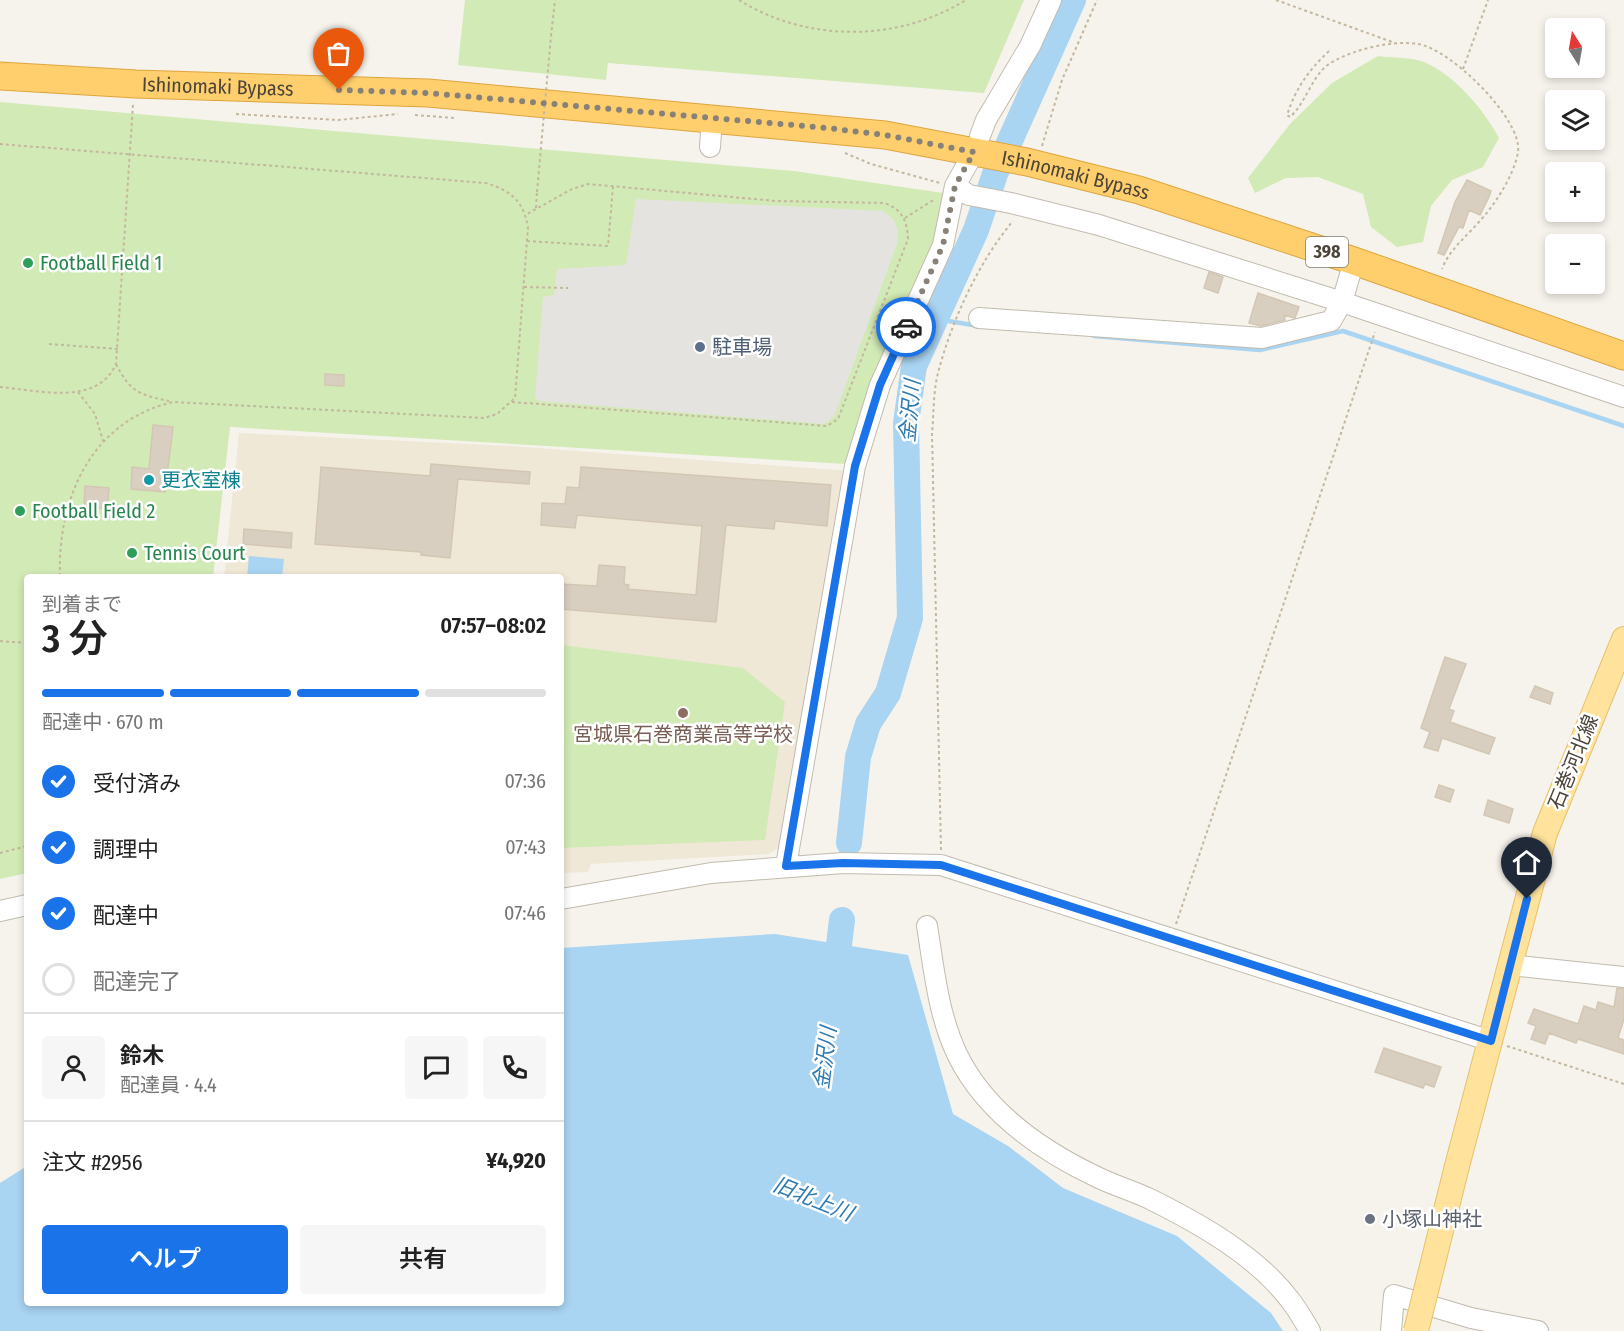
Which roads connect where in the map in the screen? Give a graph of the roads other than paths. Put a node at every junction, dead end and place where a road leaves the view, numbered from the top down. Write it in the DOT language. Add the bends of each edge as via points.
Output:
graph roads {
  1 [pos="1050,0"];
  2 [pos="0,76"];
  3 [pos="712,117"];
  4 [pos="710,147"];
  5 [pos="979,147"];
  6 [pos="962,191"];
  7 [pos="1354,261"];
  8 [pos="1342,302"];
  9 [pos="979,318"];
  10 [pos="1624,356"];
  11 [pos="1624,396"];
  12 [pos="1624,639"];
  13 [pos="786,866"];
  14 [pos="564,899"];
  15 [pos="24,906"];
  16 [pos="0,910"];
  17 [pos="927,926"];
  18 [pos="1509,965"];
  19 [pos="1624,977"];
  20 [pos="1491,1041"];
  21 [pos="1310,1331"];
  22 [pos="1391,1331"];
  23 [pos="1416,1331"];
  24 [pos="1538,1331"];
  1 -- 5 [label="street" via="1030,46 986,120"];
  2 -- 3 [label="highway, Ishinomaki Bypass / 398" via="428,93"];
  3 -- 4 [label="street"];
  3 -- 5 [label="highway, Ishinomaki Bypass / 398"];
  5 -- 6 [label="street"];
  5 -- 7 [label="highway, Ishinomaki Bypass / 398" via="1034,155"];
  6 -- 8 [label="street" via="1099,225"];
  6 -- 13 [label="street" via="943,245 880,385 855,466"];
  7 -- 8 [label="street"];
  7 -- 10 [label="highway, Ishinomaki Bypass / 398"];
  8 -- 9 [label="street" via="1331,321 1262,338"];
  8 -- 11 [label="street"];
  12 -- 18 [label="main road, 石巻河北線" via="1545,833"];
  13 -- 14 [label="street" via="711,873"];
  13 -- 20 [label="street" via="936,865"];
  15 -- 16 [label="street"];
  17 -- 21 [label="street" via="937,990 957,1054 981,1092 1004,1118 1039,1145 1097,1177 1150,1199 1253,1263 1290,1299"];
  18 -- 19 [label="street"];
  18 -- 20 [label="main road, 石巻河北線"];
  20 -- 23 [label="main road, 石巻河北線, bridge"];
  22 -- 24 [label="street" via="1394,1295 1471,1318"];
}
